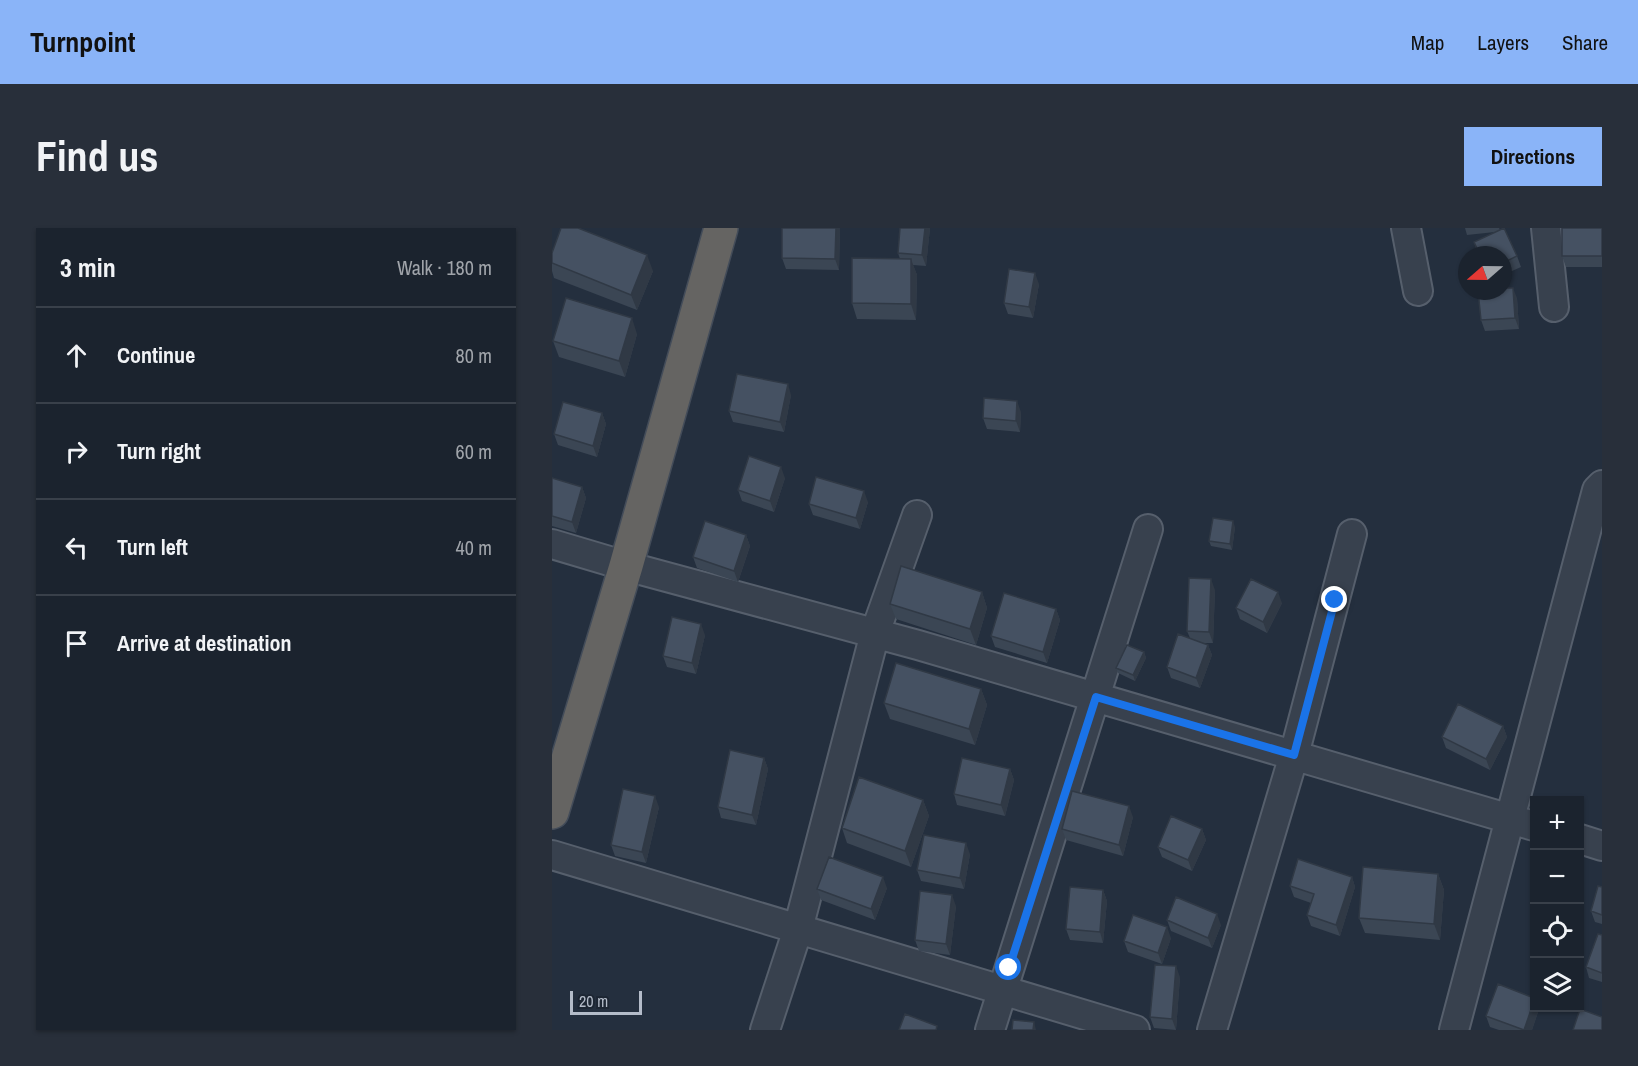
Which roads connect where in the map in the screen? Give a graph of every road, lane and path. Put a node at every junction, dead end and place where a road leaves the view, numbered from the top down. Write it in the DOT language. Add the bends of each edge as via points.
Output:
graph roads {
  1 [pos="721,228"];
  2 [pos="1406,228"];
  3 [pos="1546,228"];
  4 [pos="1418,291"];
  5 [pos="1554,307"];
  6 [pos="1602,485"];
  7 [pos="917,515"];
  8 [pos="1148,529"];
  9 [pos="1352,534"];
  10 [pos="552,544"];
  11 [pos="626,567"];
  12 [pos="875,633"];
  13 [pos="1096,697"];
  14 [pos="1294,755"];
  15 [pos="552,812"];
  16 [pos="1522,822"];
  17 [pos="1584,840"];
  18 [pos="1602,846"];
  19 [pos="552,855"];
  20 [pos="798,929"];
  21 [pos="1002,990"];
  22 [pos="765,1030"];
  23 [pos="990,1030"];
  24 [pos="1135,1030"];
  25 [pos="1212,1030"];
  26 [pos="1454,1030"];
  1 -- 11 [label="highway"];
  2 -- 4 [label="street"];
  3 -- 5 [label="street"];
  6 -- 16 [label="street" via="1594,502"];
  7 -- 12 [label="street"];
  8 -- 13 [label="street"];
  9 -- 14 [label="street"];
  10 -- 11 [label="street"];
  11 -- 12 [label="street"];
  11 -- 15 [label="highway"];
  12 -- 13 [label="street"];
  12 -- 20 [label="street"];
  13 -- 14 [label="street"];
  13 -- 21 [label="street"];
  14 -- 16 [label="street"];
  14 -- 25 [label="street"];
  16 -- 26 [label="street"];
  17 -- 18 [label="street"];
  19 -- 20 [label="street"];
  20 -- 21 [label="street"];
  20 -- 22 [label="street"];
  21 -- 23 [label="street"];
  21 -- 24 [label="street"];
}
